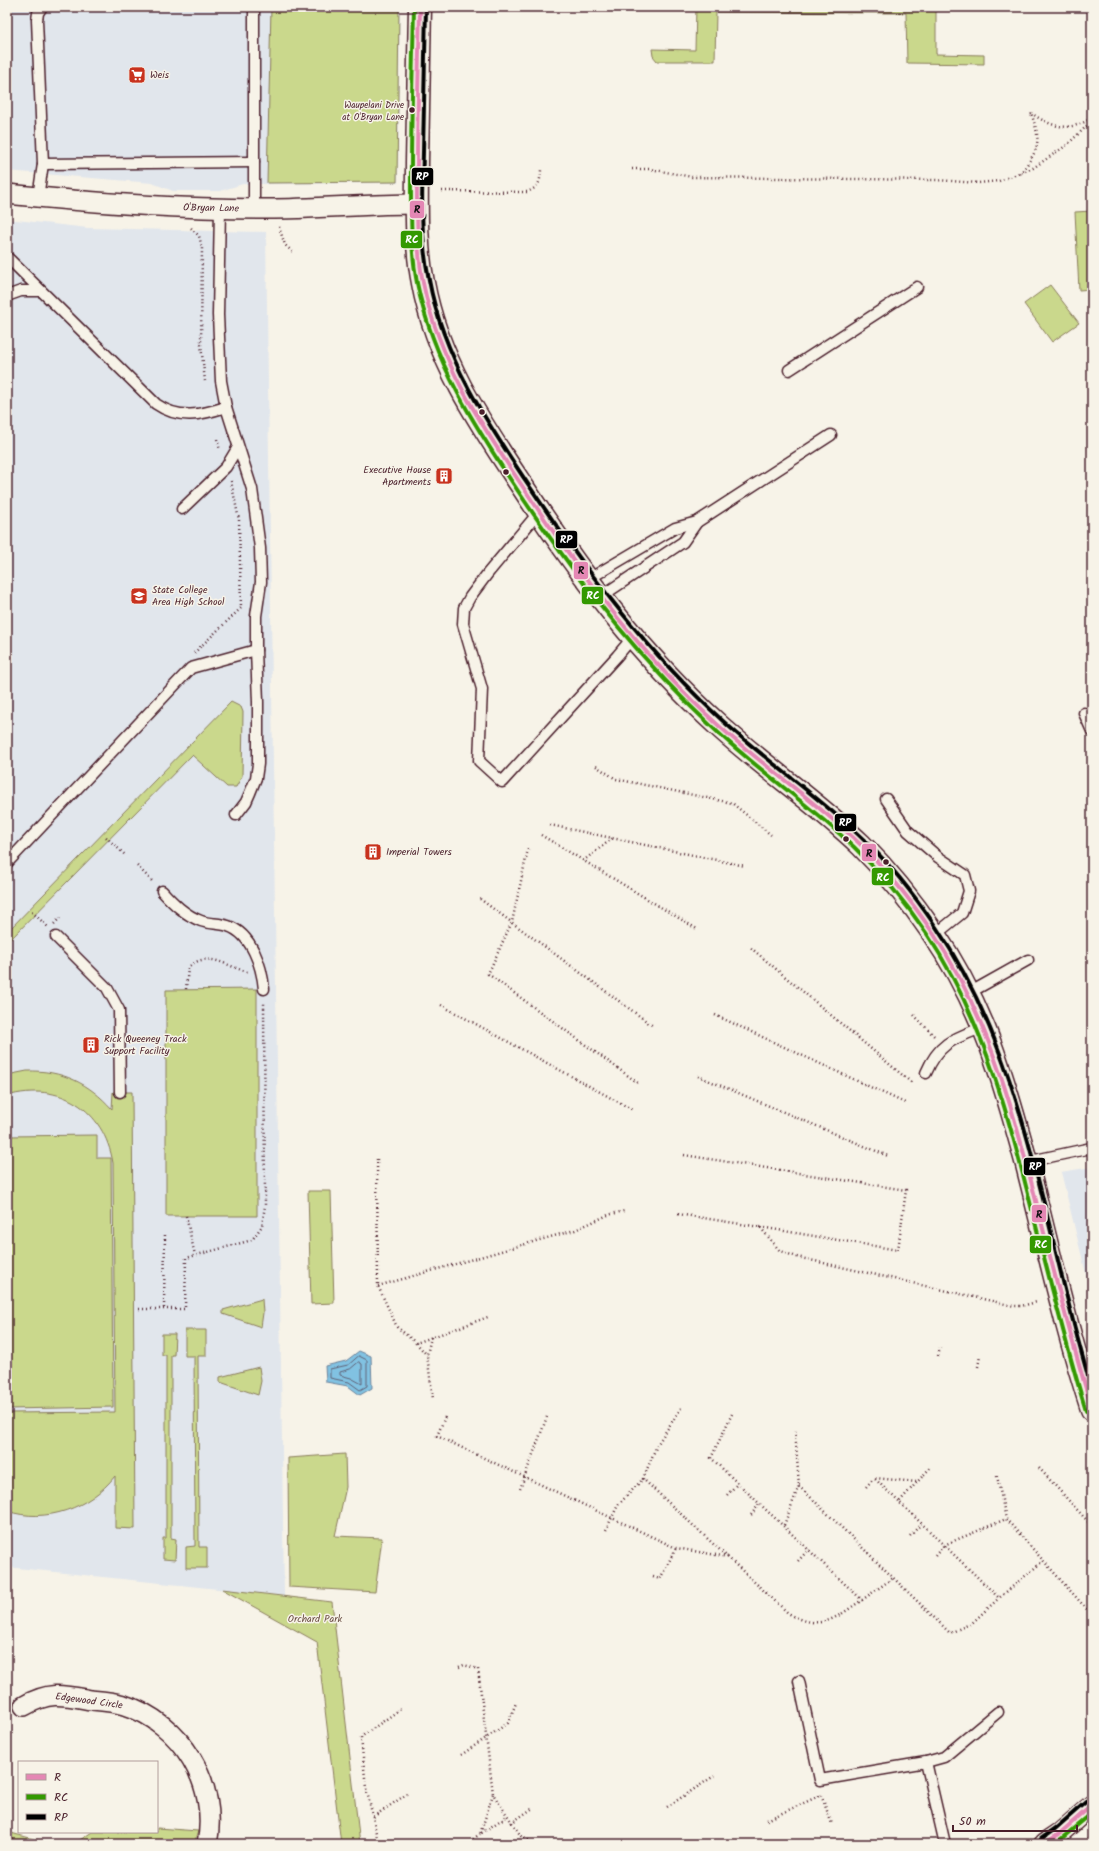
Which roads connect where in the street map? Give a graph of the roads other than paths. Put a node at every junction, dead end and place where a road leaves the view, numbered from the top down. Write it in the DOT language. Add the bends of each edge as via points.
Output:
graph roads {
  1 [pos="42,7"];
  2 [pos="254,7"];
  3 [pos="420,7"];
  4 [pos="254,162"];
  5 [pos="43,164"];
  6 [pos="7,194"];
  7 [pos="38,197"];
  8 [pos="416,204"];
  9 [pos="220,208"];
  10 [pos="254,208"];
  11 [pos="7,257"];
  12 [pos="917,287"];
  13 [pos="41,292"];
  14 [pos="7,296"];
  15 [pos="789,370"];
  16 [pos="226,407"];
  17 [pos="831,435"];
  18 [pos="238,447"];
  19 [pos="182,509"];
  20 [pos="539,512"];
  21 [pos="697,522"];
  22 [pos="587,580"];
  23 [pos="600,598"];
  24 [pos="633,637"];
  25 [pos="256,650"];
  26 [pos="1084,713"];
  27 [pos="1092,731"];
  28 [pos="886,799"];
  29 [pos="236,815"];
  30 [pos="7,863"];
  31 [pos="159,888"];
  32 [pos="935,934"];
  33 [pos="56,937"];
  34 [pos="1028,960"];
  35 [pos="264,989"];
  36 [pos="969,993"];
  37 [pos="985,1027"];
  38 [pos="926,1073"];
  39 [pos="120,1092"];
  40 [pos="1091,1148"];
  41 [pos="1026,1162"];
  42 [pos="1092,1409"];
  43 [pos="799,1682"];
  44 [pos="24,1706"];
  45 [pos="998,1712"];
  46 [pos="926,1762"];
  47 [pos="1092,1805"];
  48 [pos="207,1844"];
  49 [pos="945,1844"];
  50 [pos="1044,1844"];
  1 -- 5 [label="lane" via="37,20"];
  2 -- 4 [label="lane"];
  3 -- 8 [label="street"];
  4 -- 5 [label="lane"];
  4 -- 10 [label="lane"];
  5 -- 7 [label="lane"];
  6 -- 7 [label="street, O'Bryan Lane"];
  7 -- 9 [label="street, O'Bryan Lane"];
  8 -- 10 [label="street, O'Bryan Lane"];
  8 -- 20 [label="street" via="418,251 423,284 430,315 441,345 466,399"];
  9 -- 10 [label="street, O'Bryan Lane"];
  9 -- 16 [label="lane" via="218,315 221,381"];
  11 -- 13 [label="lane"];
  12 -- 15 [label="lane"];
  13 -- 14 [label="lane" via="21,291"];
  13 -- 16 [label="lane" via="136,386 166,411 188,416"];
  16 -- 18 [label="lane"];
  17 -- 21 [label="lane"];
  18 -- 19 [label="lane" via="226,467"];
  18 -- 25 [label="lane" via="252,489 260,548 261,582 256,616"];
  20 -- 22 [label="street"];
  20 -- 24 [label="lane" via="470,597 464,608 463,624 482,689 479,761 502,782"];
  21 -- 22 [label="lane" via="675,528"];
  21 -- 23 [label="lane" via="679,546"];
  22 -- 23 [label="street"];
  23 -- 24 [label="street"];
  24 -- 32 [label="street" via="685,694 718,725 858,843 896,884"];
  25 -- 29 [label="lane" via="258,764 250,793"];
  25 -- 30 [label="lane" via="191,668"];
  26 -- 27 [label="lane"];
  28 -- 32 [label="lane" via="908,831 938,857 965,875 969,891 962,913"];
  31 -- 35 [label="lane" via="189,915 202,921 228,926 243,936 253,948"];
  32 -- 36 [label="street"];
  33 -- 39 [label="lane" via="107,988 119,1010"];
  34 -- 36 [label="lane"];
  36 -- 37 [label="street"];
  37 -- 38 [label="lane" via="957,1037 943,1046 932,1058"];
  37 -- 41 [label="street" via="1002,1074"];
  40 -- 41 [label="lane"];
  41 -- 42 [label="street"];
  43 -- 46 [label="lane" via="820,1780"];
  44 -- 48 [label="street, Edgewood Circle" via="46,1696 62,1695 124,1705 147,1715 168,1730 190,1755 202,1778 208,1800"];
  45 -- 46 [label="lane" via="944,1757"];
  46 -- 49 [label="lane"];
  47 -- 50 [label="street"];
}
